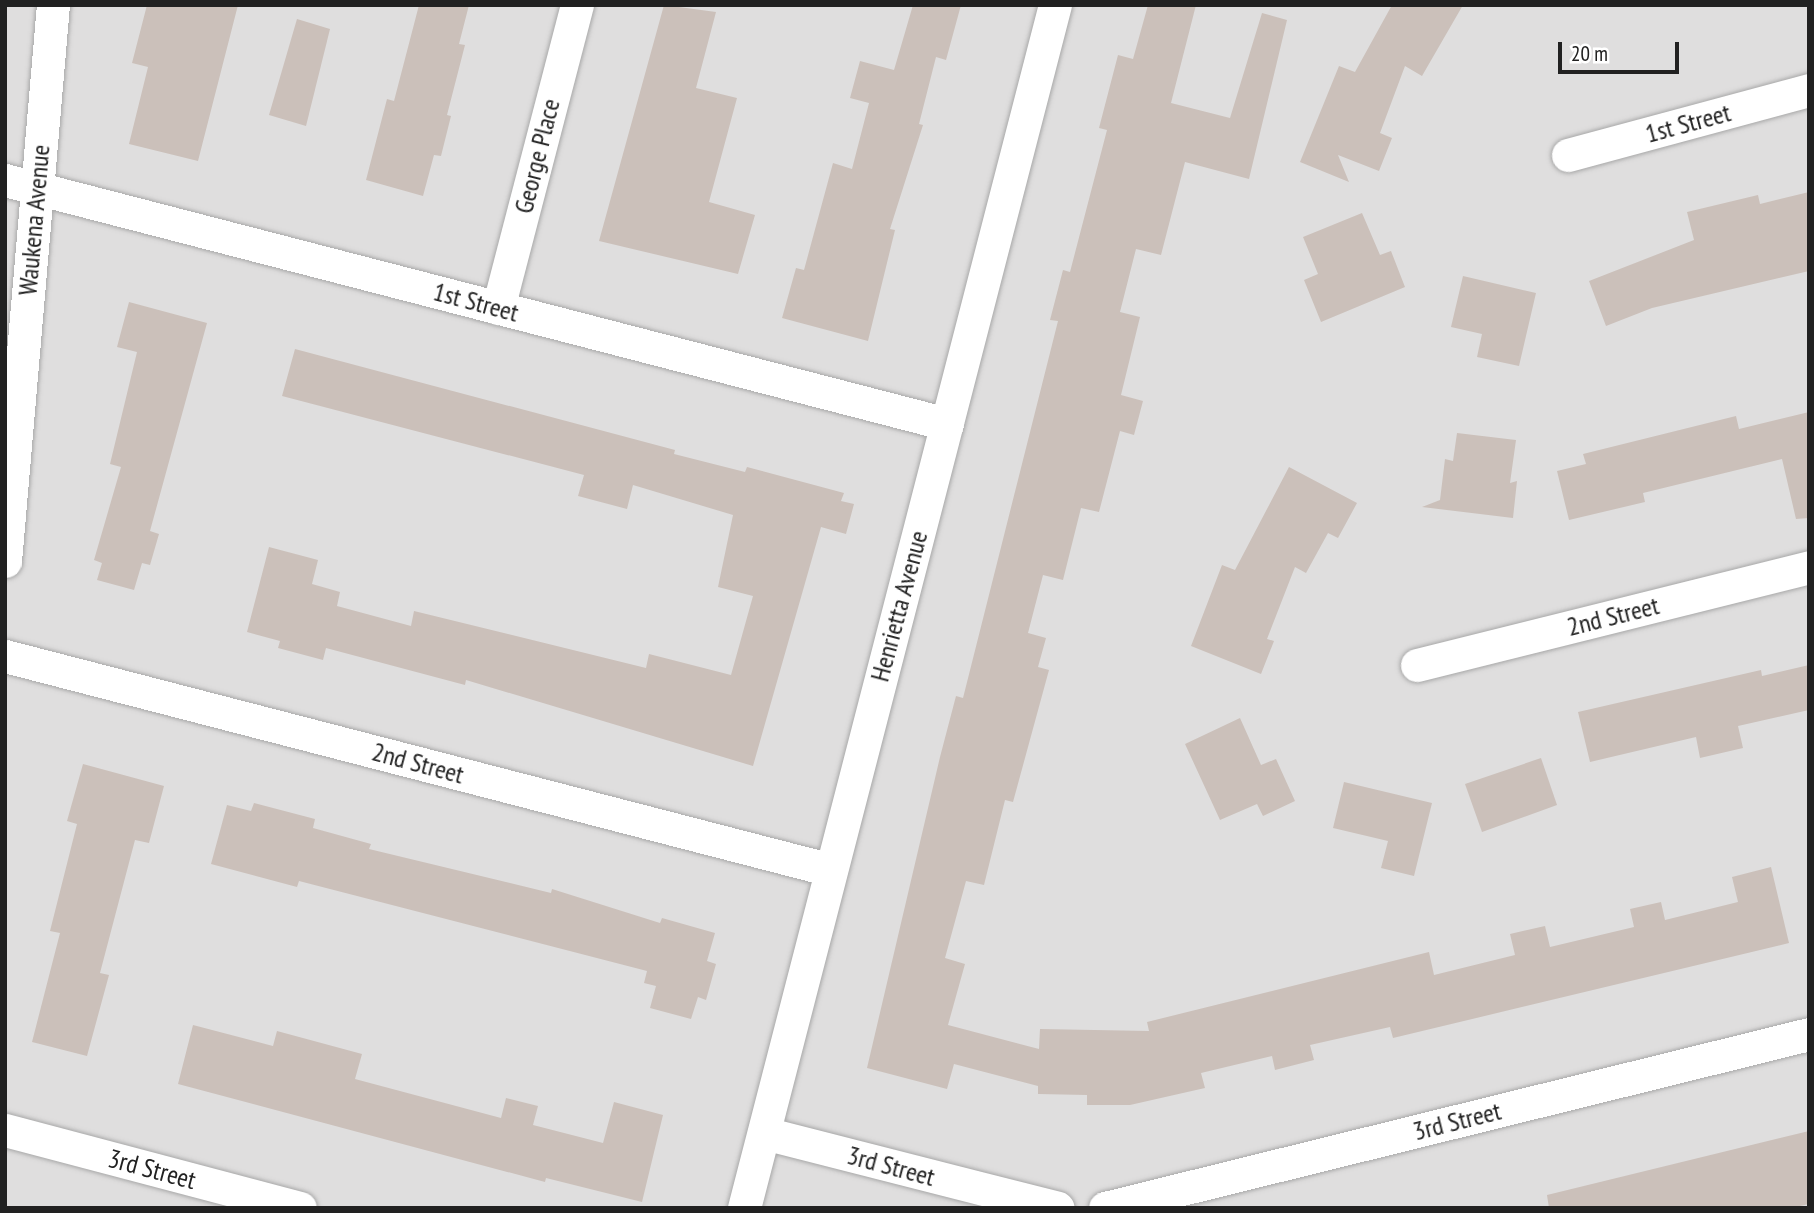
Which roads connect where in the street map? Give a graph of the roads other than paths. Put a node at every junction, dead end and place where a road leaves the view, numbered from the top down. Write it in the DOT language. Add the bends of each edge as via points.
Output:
graph roads {
  1 [pos="52,5"];
  2 [pos="576,5"];
  3 [pos="1055,5"];
  4 [pos="1809,90"];
  5 [pos="1567,155"];
  6 [pos="5,180"];
  7 [pos="37,188"];
  8 [pos="498,308"];
  9 [pos="947,424"];
  10 [pos="5,561"];
  11 [pos="1809,567"];
  12 [pos="5,656"];
  13 [pos="1417,665"];
  14 [pos="831,870"];
  15 [pos="1809,1034"];
  16 [pos="5,1130"];
  17 [pos="764,1133"];
  18 [pos="300,1208"];
  19 [pos="744,1208"];
  20 [pos="1058,1208"];
  21 [pos="1105,1208"];
  1 -- 7 [label="street, Waukena Avenue"];
  2 -- 8 [label="street, George Place"];
  3 -- 9 [label="street, Henrietta Avenue"];
  4 -- 5 [label="street, 1st Street"];
  6 -- 7 [label="street, 1st Street"];
  7 -- 8 [label="street, 1st Street"];
  7 -- 10 [label="street, Waukena Avenue"];
  8 -- 9 [label="street, 1st Street"];
  9 -- 14 [label="street, Henrietta Avenue"];
  11 -- 13 [label="street, 2nd Street"];
  12 -- 14 [label="street, 2nd Street"];
  14 -- 17 [label="street, Henrietta Avenue"];
  15 -- 21 [label="street, 3rd Street"];
  16 -- 18 [label="street, 3rd Street"];
  17 -- 19 [label="street, Henrietta Avenue"];
  17 -- 20 [label="street, 3rd Street"];
}
